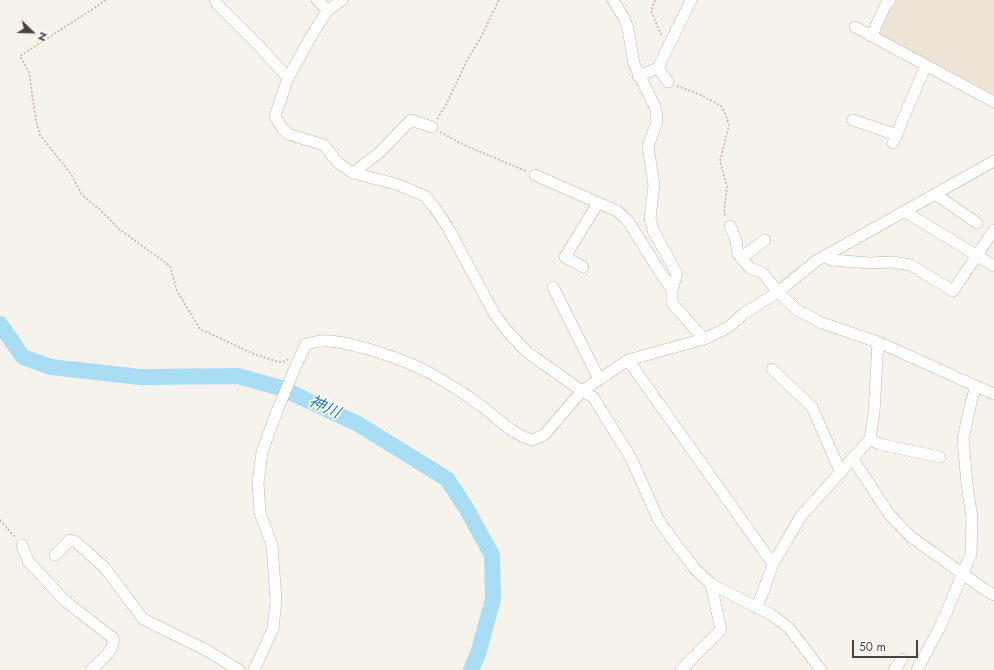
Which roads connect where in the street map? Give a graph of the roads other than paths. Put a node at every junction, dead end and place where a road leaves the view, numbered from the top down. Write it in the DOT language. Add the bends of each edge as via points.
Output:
graph roads {
  1 [pos="215,0"];
  2 [pos="317,0"];
  3 [pos="342,0"];
  4 [pos="613,0"];
  5 [pos="691,0"];
  6 [pos="890,0"];
  7 [pos="328,10"];
  8 [pos="855,27"];
  9 [pos="872,35"];
  10 [pos="926,65"];
  11 [pos="658,68"];
  12 [pos="638,76"];
  13 [pos="288,78"];
  14 [pos="668,82"];
  15 [pos="994,102"];
  16 [pos="853,120"];
  17 [pos="432,127"];
  18 [pos="994,161"];
  19 [pos="353,173"];
  20 [pos="535,175"];
  21 [pos="934,194"];
  22 [pos="598,203"];
  23 [pos="904,211"];
  24 [pos="977,223"];
  25 [pos="730,226"];
  26 [pos="994,230"];
  27 [pos="765,240"];
  28 [pos="825,256"];
  29 [pos="977,256"];
  30 [pos="741,258"];
  31 [pos="994,266"];
  32 [pos="583,267"];
  33 [pos="553,287"];
  34 [pos="672,289"];
  35 [pos="778,292"];
  36 [pos="704,339"];
  37 [pos="878,342"];
  38 [pos="628,360"];
  39 [pos="772,369"];
  40 [pos="599,379"];
  41 [pos="976,387"];
  42 [pos="582,391"];
  43 [pos="994,394"];
  44 [pos="870,439"];
  45 [pos="940,457"];
  46 [pos="853,459"];
  47 [pos="841,473"];
  48 [pos="22,545"];
  49 [pos="55,555"];
  50 [pos="772,564"];
  51 [pos="962,574"];
  52 [pos="711,584"];
  53 [pos="994,595"];
  54 [pos="757,608"];
  55 [pos="902,659"];
  56 [pos="91,670"];
  57 [pos="239,670"];
  58 [pos="254,670"];
  59 [pos="681,670"];
  60 [pos="821,670"];
  61 [pos="894,670"];
  62 [pos="917,670"];
  1 -- 13 [label="street"];
  2 -- 7 [label="street"];
  3 -- 7 [label="street"];
  4 -- 12 [label="street" via="628,29"];
  5 -- 11 [label="street"];
  6 -- 9 [label="street"];
  7 -- 13 [label="street"];
  8 -- 9 [label="street"];
  9 -- 10 [label="street"];
  10 -- 15 [label="street"];
  10 -- 16 [label="street" via="895,139"];
  11 -- 12 [label="street"];
  11 -- 14 [label="street"];
  12 -- 34 [label="street" via="656,109 657,122 648,146 654,185 650,218 653,230 677,274"];
  13 -- 19 [label="street" via="275,116 282,128 288,134 324,145 338,163"];
  17 -- 19 [label="street" via="411,120 380,152"];
  18 -- 21 [label="street"];
  19 -- 42 [label="street" via="396,184 425,196 447,226 495,315 508,332 527,352"];
  20 -- 22 [label="street"];
  21 -- 23 [label="street"];
  21 -- 24 [label="street"];
  22 -- 32 [label="street" via="565,258"];
  22 -- 34 [label="street" via="617,211 628,221"];
  23 -- 28 [label="street"];
  23 -- 29 [label="street"];
  25 -- 30 [label="street"];
  26 -- 29 [label="street"];
  27 -- 30 [label="street"];
  28 -- 29 [label="street" via="831,260 910,265 953,291"];
  28 -- 35 [label="street"];
  29 -- 31 [label="street"];
  30 -- 35 [label="street" via="750,268 763,273"];
  33 -- 40 [label="street"];
  34 -- 36 [label="street" via="672,303"];
  35 -- 36 [label="street" via="743,314 730,326"];
  35 -- 37 [label="street" via="807,316"];
  36 -- 38 [label="street"];
  37 -- 41 [label="street"];
  37 -- 44 [label="street"];
  38 -- 40 [label="street"];
  38 -- 50 [label="street"];
  39 -- 47 [label="street" via="812,407"];
  40 -- 42 [label="street"];
  41 -- 43 [label="street"];
  41 -- 51 [label="street" via="963,439 966,484 972,519 971,554"];
  42 -- 52 [label="street" via="593,397 631,458 658,519 666,531 696,570"];
  42 -- 58 [label="street" via="544,435 532,440 510,429 481,405 434,375 395,358 336,342 316,341 306,344 262,452 258,483 260,513 272,545 276,600 273,629"];
  44 -- 45 [label="street" via="879,444"];
  44 -- 46 [label="street"];
  46 -- 47 [label="street"];
  46 -- 51 [label="street" via="889,514 910,536"];
  47 -- 50 [label="street" via="802,516"];
  48 -- 56 [label="street" via="28,561 65,601 112,638 114,643 111,649"];
  49 -- 57 [label="street" via="70,540 76,542 105,568 144,619 206,650"];
  50 -- 54 [label="street"];
  51 -- 53 [label="street"];
  51 -- 62 [label="street" via="941,625"];
  52 -- 54 [label="street"];
  52 -- 59 [label="street" via="720,630"];
  54 -- 60 [label="street" via="772,615 789,628"];
  55 -- 61 [label="street"];
}
